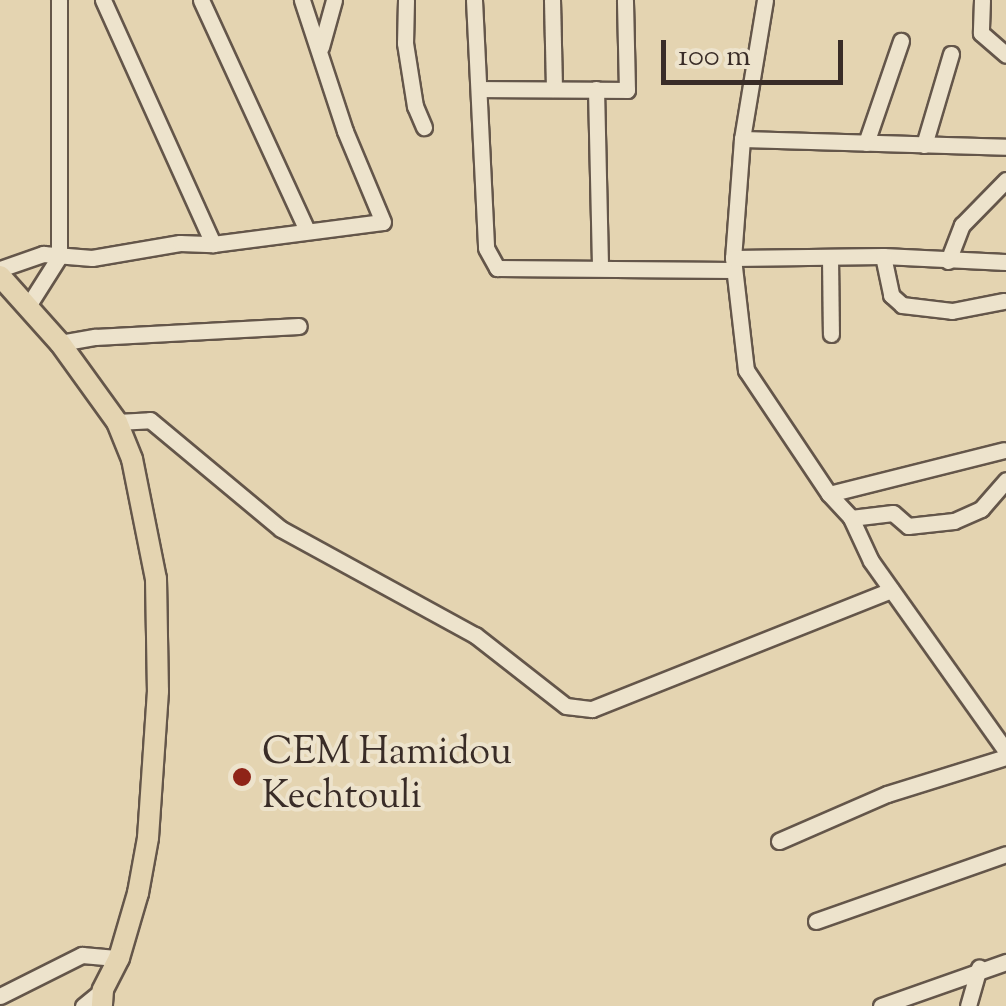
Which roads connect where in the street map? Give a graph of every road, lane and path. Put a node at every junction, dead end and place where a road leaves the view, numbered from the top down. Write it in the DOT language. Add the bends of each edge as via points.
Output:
graph roads {
  1 [pos="59,0"];
  2 [pos="104,0"];
  3 [pos="201,0"];
  4 [pos="302,0"];
  5 [pos="334,0"];
  6 [pos="406,0"];
  7 [pos="474,0"];
  8 [pos="552,0"];
  9 [pos="625,0"];
  10 [pos="765,0"];
  11 [pos="982,0"];
  12 [pos="901,41"];
  13 [pos="321,47"];
  14 [pos="951,54"];
  15 [pos="1006,55"];
  16 [pos="596,89"];
  17 [pos="478,90"];
  18 [pos="554,90"];
  19 [pos="424,127"];
  20 [pos="742,139"];
  21 [pos="866,143"];
  22 [pos="924,144"];
  23 [pos="1006,146"];
  24 [pos="1006,180"];
  25 [pos="307,230"];
  26 [pos="213,244"];
  27 [pos="883,256"];
  28 [pos="59,257"];
  29 [pos="830,257"];
  30 [pos="948,261"];
  31 [pos="1006,262"];
  32 [pos="733,264"];
  33 [pos="600,268"];
  34 [pos="0,272"];
  35 [pos="1004,301"];
  36 [pos="28,306"];
  37 [pos="299,326"];
  38 [pos="832,334"];
  39 [pos="60,344"];
  40 [pos="117,422"];
  41 [pos="1004,450"];
  42 [pos="1006,480"];
  43 [pos="828,494"];
  44 [pos="851,518"];
  45 [pos="891,590"];
  46 [pos="1006,754"];
  47 [pos="779,841"];
  48 [pos="1006,854"];
  49 [pos="816,921"];
  50 [pos="119,958"];
  51 [pos="1006,962"];
  52 [pos="979,968"];
  53 [pos="0,996"];
  54 [pos="103,998"];
  55 [pos="82,1006"];
  56 [pos="881,1006"];
  57 [pos="968,1006"];
  1 -- 28 [label="street"];
  2 -- 26 [label="street"];
  3 -- 25 [label="street"];
  4 -- 13 [label="street"];
  5 -- 13 [label="street"];
  6 -- 19 [label="street" via="410,75"];
  7 -- 17 [label="street"];
  8 -- 18 [label="street"];
  9 -- 16 [label="street" via="627,90"];
  10 -- 20 [label="street"];
  11 -- 15 [label="street" via="980,33"];
  12 -- 21 [label="street"];
  13 -- 25 [label="street" via="383,222"];
  14 -- 22 [label="street"];
  16 -- 18 [label="street"];
  16 -- 33 [label="street"];
  17 -- 18 [label="street"];
  17 -- 33 [label="street" via="490,259 497,268"];
  20 -- 21 [label="street"];
  20 -- 32 [label="street"];
  21 -- 22 [label="street"];
  22 -- 23 [label="street"];
  24 -- 30 [label="street" via="962,225"];
  25 -- 26 [label="street"];
  26 -- 28 [label="street"];
  27 -- 29 [label="street"];
  27 -- 30 [label="street"];
  27 -- 35 [label="street" via="891,295 902,305 952,311"];
  28 -- 34 [label="street" via="43,254"];
  28 -- 36 [label="street"];
  29 -- 32 [label="street"];
  29 -- 38 [label="street"];
  30 -- 31 [label="street"];
  32 -- 33 [label="street"];
  32 -- 43 [label="street" via="746,370"];
  34 -- 36 [label="main road"];
  36 -- 39 [label="main road"];
  37 -- 39 [label="street"];
  39 -- 40 [label="main road"];
  40 -- 45 [label="street" via="150,420 282,529 475,635 566,706 592,709"];
  40 -- 50 [label="main road" via="149,531 159,616 148,838"];
  41 -- 43 [label="street"];
  42 -- 44 [label="street" via="981,509 954,521 908,526 893,513"];
  43 -- 44 [label="street"];
  44 -- 45 [label="street"];
  45 -- 46 [label="street"];
  46 -- 47 [label="street" via="887,794"];
  48 -- 49 [label="street"];
  50 -- 53 [label="street" via="82,955"];
  50 -- 54 [label="main road"];
  51 -- 52 [label="street"];
  52 -- 56 [label="street"];
  52 -- 57 [label="street"];
  54 -- 55 [label="street"];
}
